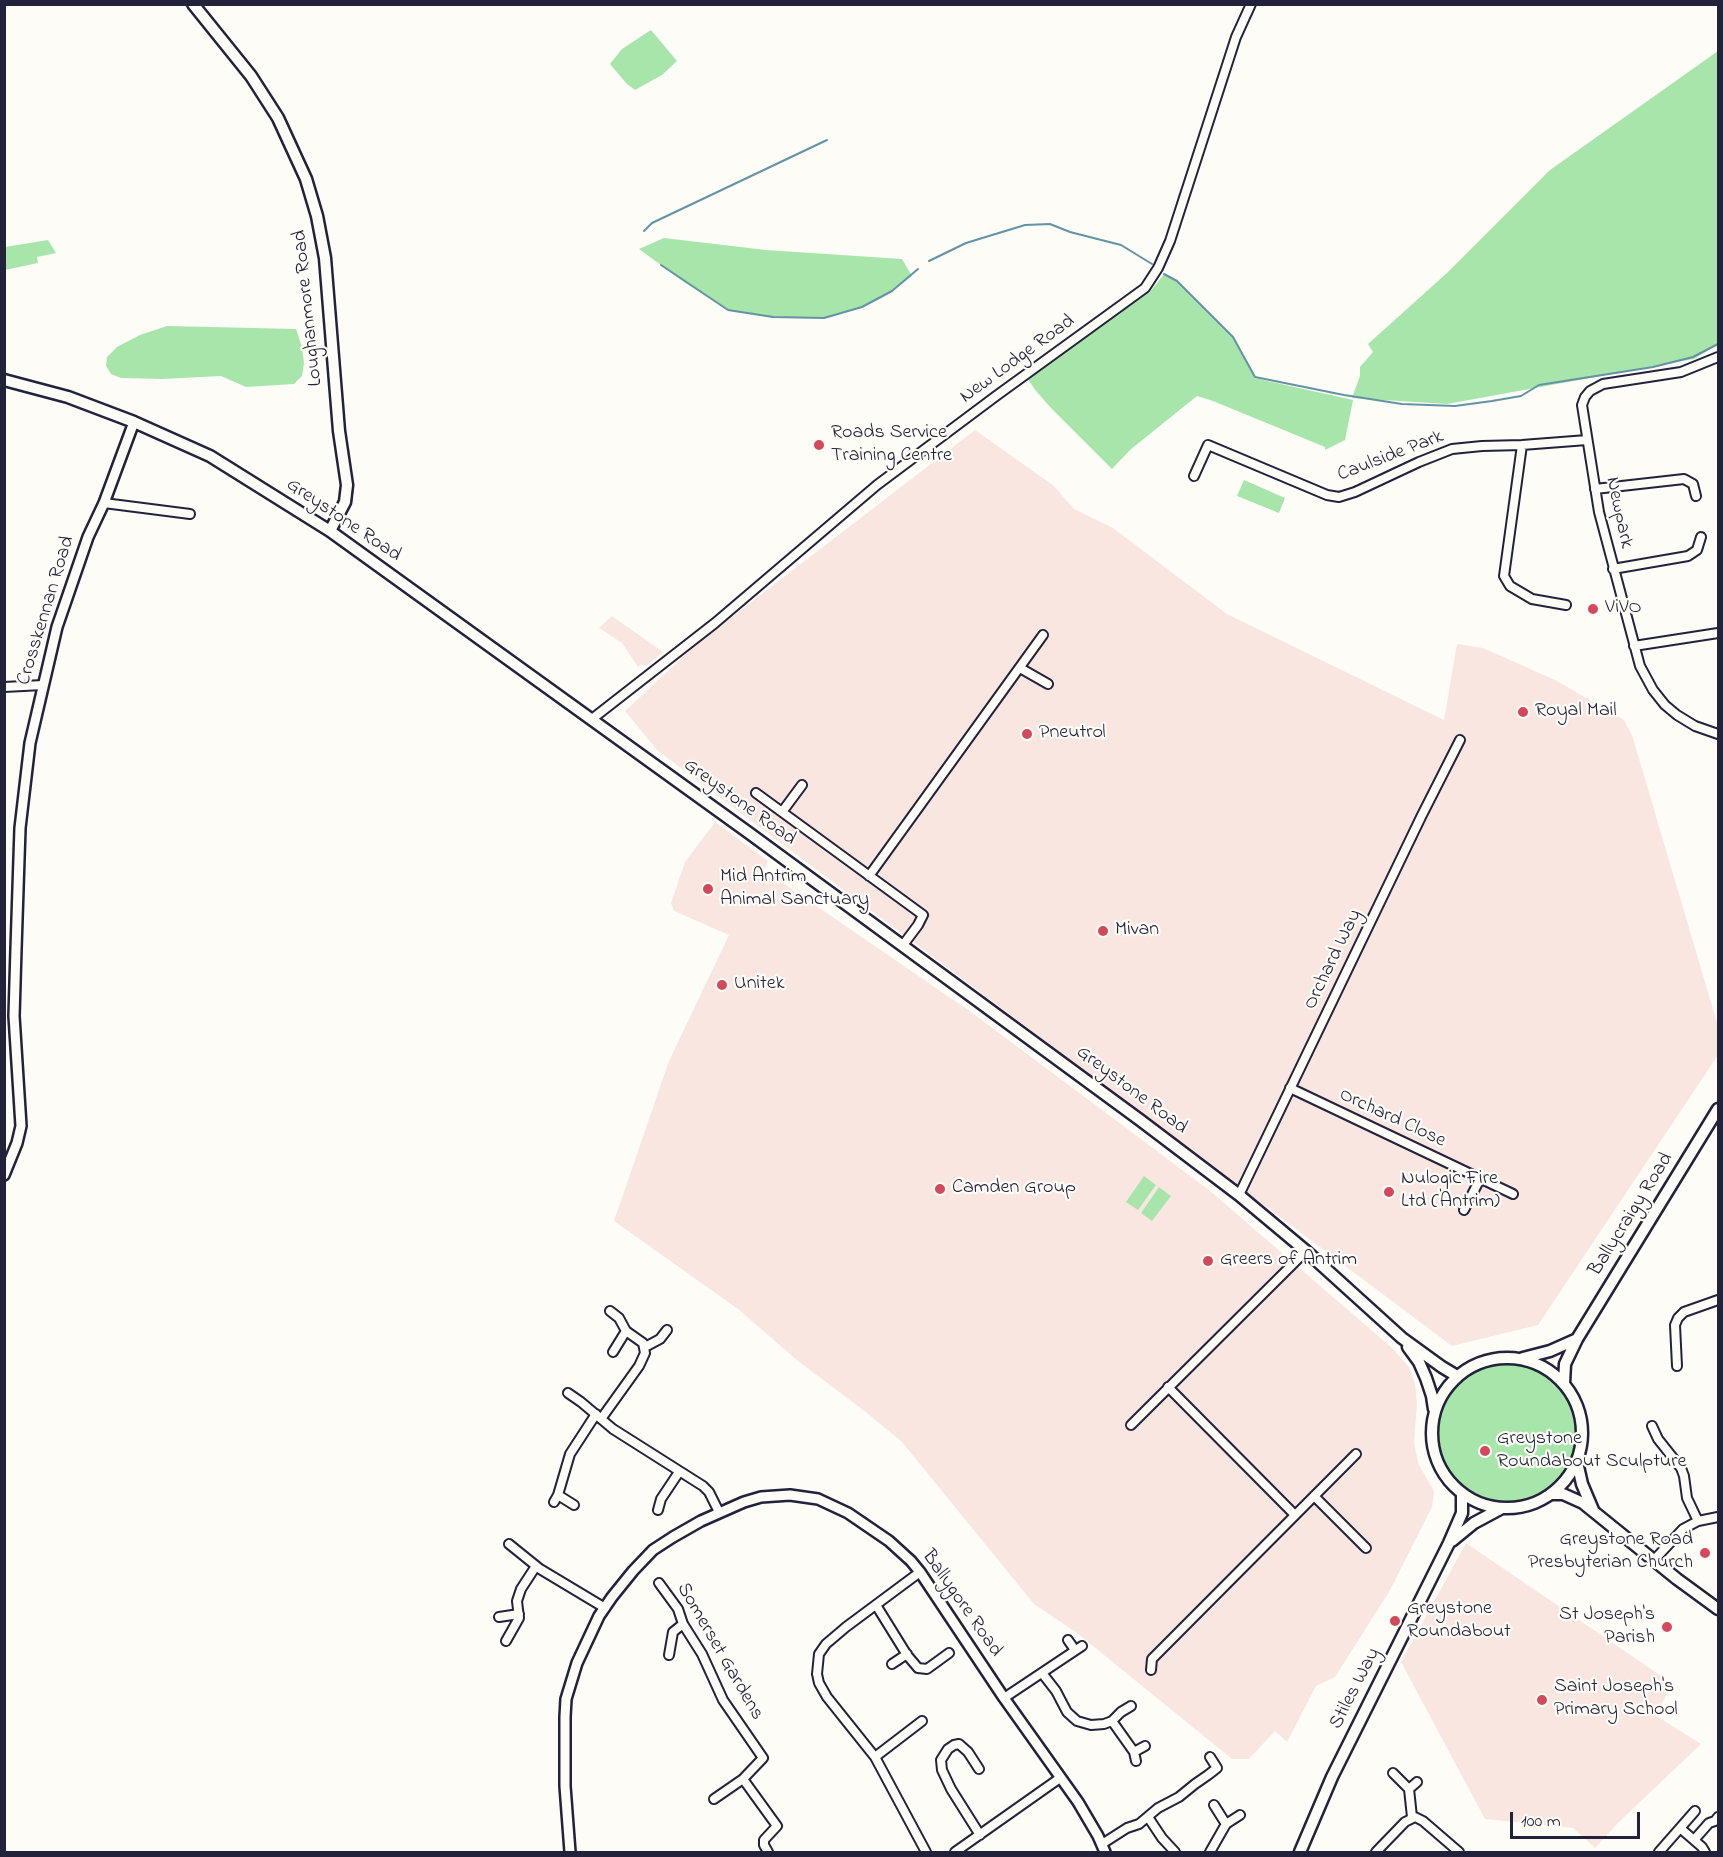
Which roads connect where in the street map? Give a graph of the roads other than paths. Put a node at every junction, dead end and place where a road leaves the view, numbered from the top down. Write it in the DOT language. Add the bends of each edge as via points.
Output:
graph roads {
  1 [pos="193,4"];
  2 [pos="1251,4"];
  3 [pos="1719,357"];
  4 [pos="4,380"];
  5 [pos="134,422"];
  6 [pos="1587,440"];
  7 [pos="1522,445"];
  8 [pos="1194,476"];
  9 [pos="1595,489"];
  10 [pos="1696,496"];
  11 [pos="104,503"];
  12 [pos="190,514"];
  13 [pos="330,531"];
  14 [pos="1701,537"];
  15 [pos="1613,569"];
  16 [pos="1566,605"];
  17 [pos="1719,633"];
  18 [pos="1043,636"];
  19 [pos="1634,646"];
  20 [pos="1020,668"];
  21 [pos="1048,684"];
  22 [pos="43,685"];
  23 [pos="4,687"];
  24 [pos="592,719"];
  25 [pos="1719,734"];
  26 [pos="1460,740"];
  27 [pos="802,785"];
  28 [pos="756,793"];
  29 [pos="782,812"];
  30 [pos="869,876"];
  31 [pos="903,945"];
  32 [pos="1290,1088"];
  33 [pos="1719,1109"];
  34 [pos="4,1175"];
  35 [pos="1480,1179"];
  36 [pos="1513,1194"];
  37 [pos="1239,1195"];
  38 [pos="1464,1210"];
  39 [pos="1306,1251"];
  40 [pos="1719,1300"];
  41 [pos="610,1311"];
  42 [pos="667,1330"];
  43 [pos="626,1331"];
  44 [pos="1401,1338"];
  45 [pos="1577,1339"];
  46 [pos="645,1347"];
  47 [pos="613,1352"];
  48 [pos="1523,1359"];
  49 [pos="1677,1366"];
  50 [pos="1457,1376"];
  51 [pos="1564,1383"];
  52 [pos="1168,1387"];
  53 [pos="568,1393"];
  54 [pos="1434,1413"];
  55 [pos="599,1417"];
  56 [pos="1131,1425"];
  57 [pos="1652,1426"];
  58 [pos="1356,1454"];
  59 [pos="1577,1462"];
  60 [pos="679,1472"];
  61 [pos="1462,1494"];
  62 [pos="1551,1494"];
  63 [pos="1314,1496"];
  64 [pos="574,1505"];
  65 [pos="1502,1508"];
  66 [pos="658,1510"];
  67 [pos="1593,1511"];
  68 [pos="719,1512"];
  69 [pos="1295,1515"];
  70 [pos="1719,1517"];
  71 [pos="1698,1521"];
  72 [pos="1449,1543"];
  73 [pos="509,1544"];
  74 [pos="1366,1548"];
  75 [pos="1654,1560"];
  76 [pos="536,1566"];
  77 [pos="920,1572"];
  78 [pos="659,1583"];
  79 [pos="876,1605"];
  80 [pos="605,1608"];
  81 [pos="1719,1609"];
  82 [pos="519,1614"];
  83 [pos="499,1617"];
  84 [pos="683,1624"];
  85 [pos="1068,1640"];
  86 [pos="506,1641"];
  87 [pos="949,1653"];
  88 [pos="907,1654"];
  89 [pos="669,1655"];
  90 [pos="892,1664"];
  91 [pos="1151,1670"];
  92 [pos="1042,1673"];
  93 [pos="1004,1698"];
  94 [pos="1131,1706"];
  95 [pos="921,1721"];
  96 [pos="1113,1721"];
  97 [pos="1145,1746"];
  98 [pos="1134,1752"];
  99 [pos="875,1757"];
  100 [pos="1210,1757"];
  101 [pos="1136,1761"];
  102 [pos="979,1769"];
  103 [pos="1393,1773"];
  104 [pos="1060,1778"];
  105 [pos="743,1779"];
  106 [pos="1417,1782"];
  107 [pos="1409,1789"];
  108 [pos="714,1798"];
  109 [pos="1214,1805"];
  110 [pos="1695,1810"];
  111 [pos="1240,1815"];
  112 [pos="1148,1817"];
  113 [pos="1412,1817"];
  114 [pos="1717,1820"];
  115 [pos="1226,1824"];
  116 [pos="1680,1828"];
  117 [pos="980,1835"];
  118 [pos="1694,1840"];
  119 [pos="1103,1848"];
  120 [pos="570,1852"];
  121 [pos="768,1852"];
  122 [pos="926,1852"];
  123 [pos="955,1852"];
  124 [pos="1175,1852"];
  125 [pos="1210,1852"];
  126 [pos="1299,1852"];
  127 [pos="1377,1852"];
  128 [pos="1459,1852"];
  129 [pos="1659,1852"];
  130 [pos="1705,1852"];
  1 -- 13 [label="main road, Loughanmore Road" via="251,76 278,118 302,170 317,216 325,258 347,485 343,506"];
  2 -- 24 [label="street, New Lodge Road" via="1236,37 1170,241 1145,288 878,485 715,623"];
  3 -- 6 [label="street, Newpark" via="1681,372 1593,388 1582,405"];
  4 -- 5 [label="main road, Greystone Road" via="68,397"];
  5 -- 11 [label="street, Crosskennan Road"];
  5 -- 13 [label="main road, Greystone Road" via="210,456"];
  6 -- 7 [label="street, Caulside Park"];
  6 -- 9 [label="street, Newpark"];
  7 -- 8 [label="street, Caulside Park" via="1452,449 1339,497 1208,445"];
  7 -- 16 [label="street" via="1504,576 1510,586 1532,599"];
  9 -- 10 [label="street" via="1682,479 1691,482"];
  9 -- 15 [label="street, Newpark"];
  11 -- 12 [label="street"];
  11 -- 22 [label="street, Crosskennan Road" via="61,615"];
  13 -- 24 [label="main road, Greystone Road"];
  14 -- 15 [label="street" via="1697,550 1688,556"];
  15 -- 19 [label="street, Newpark"];
  17 -- 19 [label="street"];
  18 -- 20 [label="street"];
  19 -- 25 [label="street, Newpark" via="1647,681 1665,705 1695,726"];
  20 -- 21 [label="street"];
  20 -- 30 [label="street"];
  22 -- 23 [label="street"];
  22 -- 34 [label="street, Crosskennan Road" via="30,743 20,828 15,1016 21,1126"];
  24 -- 31 [label="main road, Greystone Road"];
  26 -- 32 [label="street, Orchard Way"];
  27 -- 29 [label="street"];
  28 -- 29 [label="street"];
  29 -- 30 [label="street"];
  30 -- 31 [label="street" via="923,915"];
  31 -- 37 [label="main road, Greystone Road"];
  32 -- 35 [label="street, Orchard Close"];
  32 -- 37 [label="street, Orchard Way"];
  33 -- 45 [label="main road, Ballycraigy Road"];
  35 -- 36 [label="street, Orchard Close"];
  35 -- 38 [label="street"];
  37 -- 39 [label="main road, Greystone Road"];
  39 -- 44 [label="main road, Greystone Road"];
  39 -- 52 [label="street"];
  40 -- 49 [label="street" via="1684,1312 1678,1318"];
  41 -- 43 [label="street"];
  42 -- 46 [label="street"];
  43 -- 46 [label="street"];
  43 -- 47 [label="street"];
  44 -- 50 [label="main road, Greystone Road"];
  44 -- 54 [label="main road, Greystone Road" via="1419,1362"];
  45 -- 48 [label="main road"];
  45 -- 51 [label="main road, Ballycraigy Road" via="1565,1364"];
  46 -- 55 [label="street" via="639,1366"];
  48 -- 50 [label="main road" via="1484,1360"];
  48 -- 51 [label="main road" via="1552,1372"];
  50 -- 54 [label="main road" via="1443,1392"];
  51 -- 59 [label="main road" via="1581,1420"];
  52 -- 56 [label="street"];
  52 -- 69 [label="street"];
  53 -- 55 [label="street"];
  54 -- 61 [label="main road" via="1433,1449 1439,1466"];
  55 -- 60 [label="street"];
  55 -- 64 [label="street" via="570,1454 556,1499"];
  57 -- 71 [label="street" via="1683,1470 1687,1498"];
  58 -- 63 [label="street"];
  59 -- 62 [label="main road"];
  59 -- 67 [label="main road"];
  60 -- 66 [label="street" via="661,1498"];
  60 -- 68 [label="street" via="706,1488"];
  61 -- 65 [label="main road" via="1481,1504"];
  61 -- 72 [label="main road, Stiles Way" via="1462,1513"];
  62 -- 65 [label="main road" via="1536,1503"];
  62 -- 67 [label="main road" via="1563,1494"];
  63 -- 69 [label="street"];
  63 -- 74 [label="street"];
  65 -- 72 [label="main road, Stiles Way"];
  67 -- 75 [label="main road"];
  68 -- 77 [label="street, Ballygore Road" via="771,1496 818,1499 865,1523"];
  68 -- 80 [label="street, Ballygore Road" via="653,1550"];
  69 -- 91 [label="street" via="1152,1659"];
  70 -- 71 [label="street"];
  71 -- 75 [label="street" via="1679,1532"];
  72 -- 126 [label="main road, Stiles Way" via="1332,1777"];
  73 -- 76 [label="street"];
  75 -- 81 [label="main road"];
  76 -- 80 [label="street"];
  76 -- 82 [label="street" via="518,1595"];
  77 -- 79 [label="street"];
  77 -- 93 [label="street, Ballygore Road"];
  78 -- 84 [label="street, Somerset Gardens" via="678,1609"];
  79 -- 88 [label="street"];
  79 -- 99 [label="street" via="826,1644 816,1664 822,1690"];
  80 -- 120 [label="street, Ballygore Road" via="583,1648 566,1699 565,1776"];
  82 -- 83 [label="street"];
  82 -- 86 [label="street"];
  84 -- 89 [label="street" via="673,1632"];
  84 -- 105 [label="street, Somerset Gardens" via="723,1700 763,1758"];
  85 -- 92 [label="street" via="1078,1648"];
  87 -- 88 [label="street" via="927,1669 918,1668"];
  88 -- 90 [label="street"];
  92 -- 93 [label="street"];
  92 -- 96 [label="street" via="1077,1721 1090,1725"];
  93 -- 104 [label="street, Ballygore Road"];
  94 -- 96 [label="street"];
  95 -- 99 [label="street"];
  96 -- 98 [label="street"];
  97 -- 98 [label="street"];
  98 -- 101 [label="street"];
  99 -- 122 [label="street"];
  100 -- 112 [label="street" via="1217,1767"];
  102 -- 117 [label="street" via="959,1744 948,1749 941,1760 951,1789"];
  103 -- 107 [label="street"];
  104 -- 117 [label="street"];
  104 -- 119 [label="street, Ballygore Road"];
  105 -- 108 [label="street"];
  105 -- 121 [label="street" via="777,1826 764,1840"];
  106 -- 107 [label="street"];
  107 -- 113 [label="street"];
  109 -- 115 [label="street"];
  110 -- 116 [label="street"];
  111 -- 115 [label="street"];
  112 -- 119 [label="street"];
  112 -- 124 [label="street"];
  113 -- 127 [label="street"];
  113 -- 128 [label="street" via="1420,1819"];
  114 -- 118 [label="street" via="1709,1822"];
  115 -- 125 [label="street"];
  116 -- 118 [label="street"];
  116 -- 129 [label="street"];
  117 -- 123 [label="street"];
  118 -- 130 [label="street"];
}
